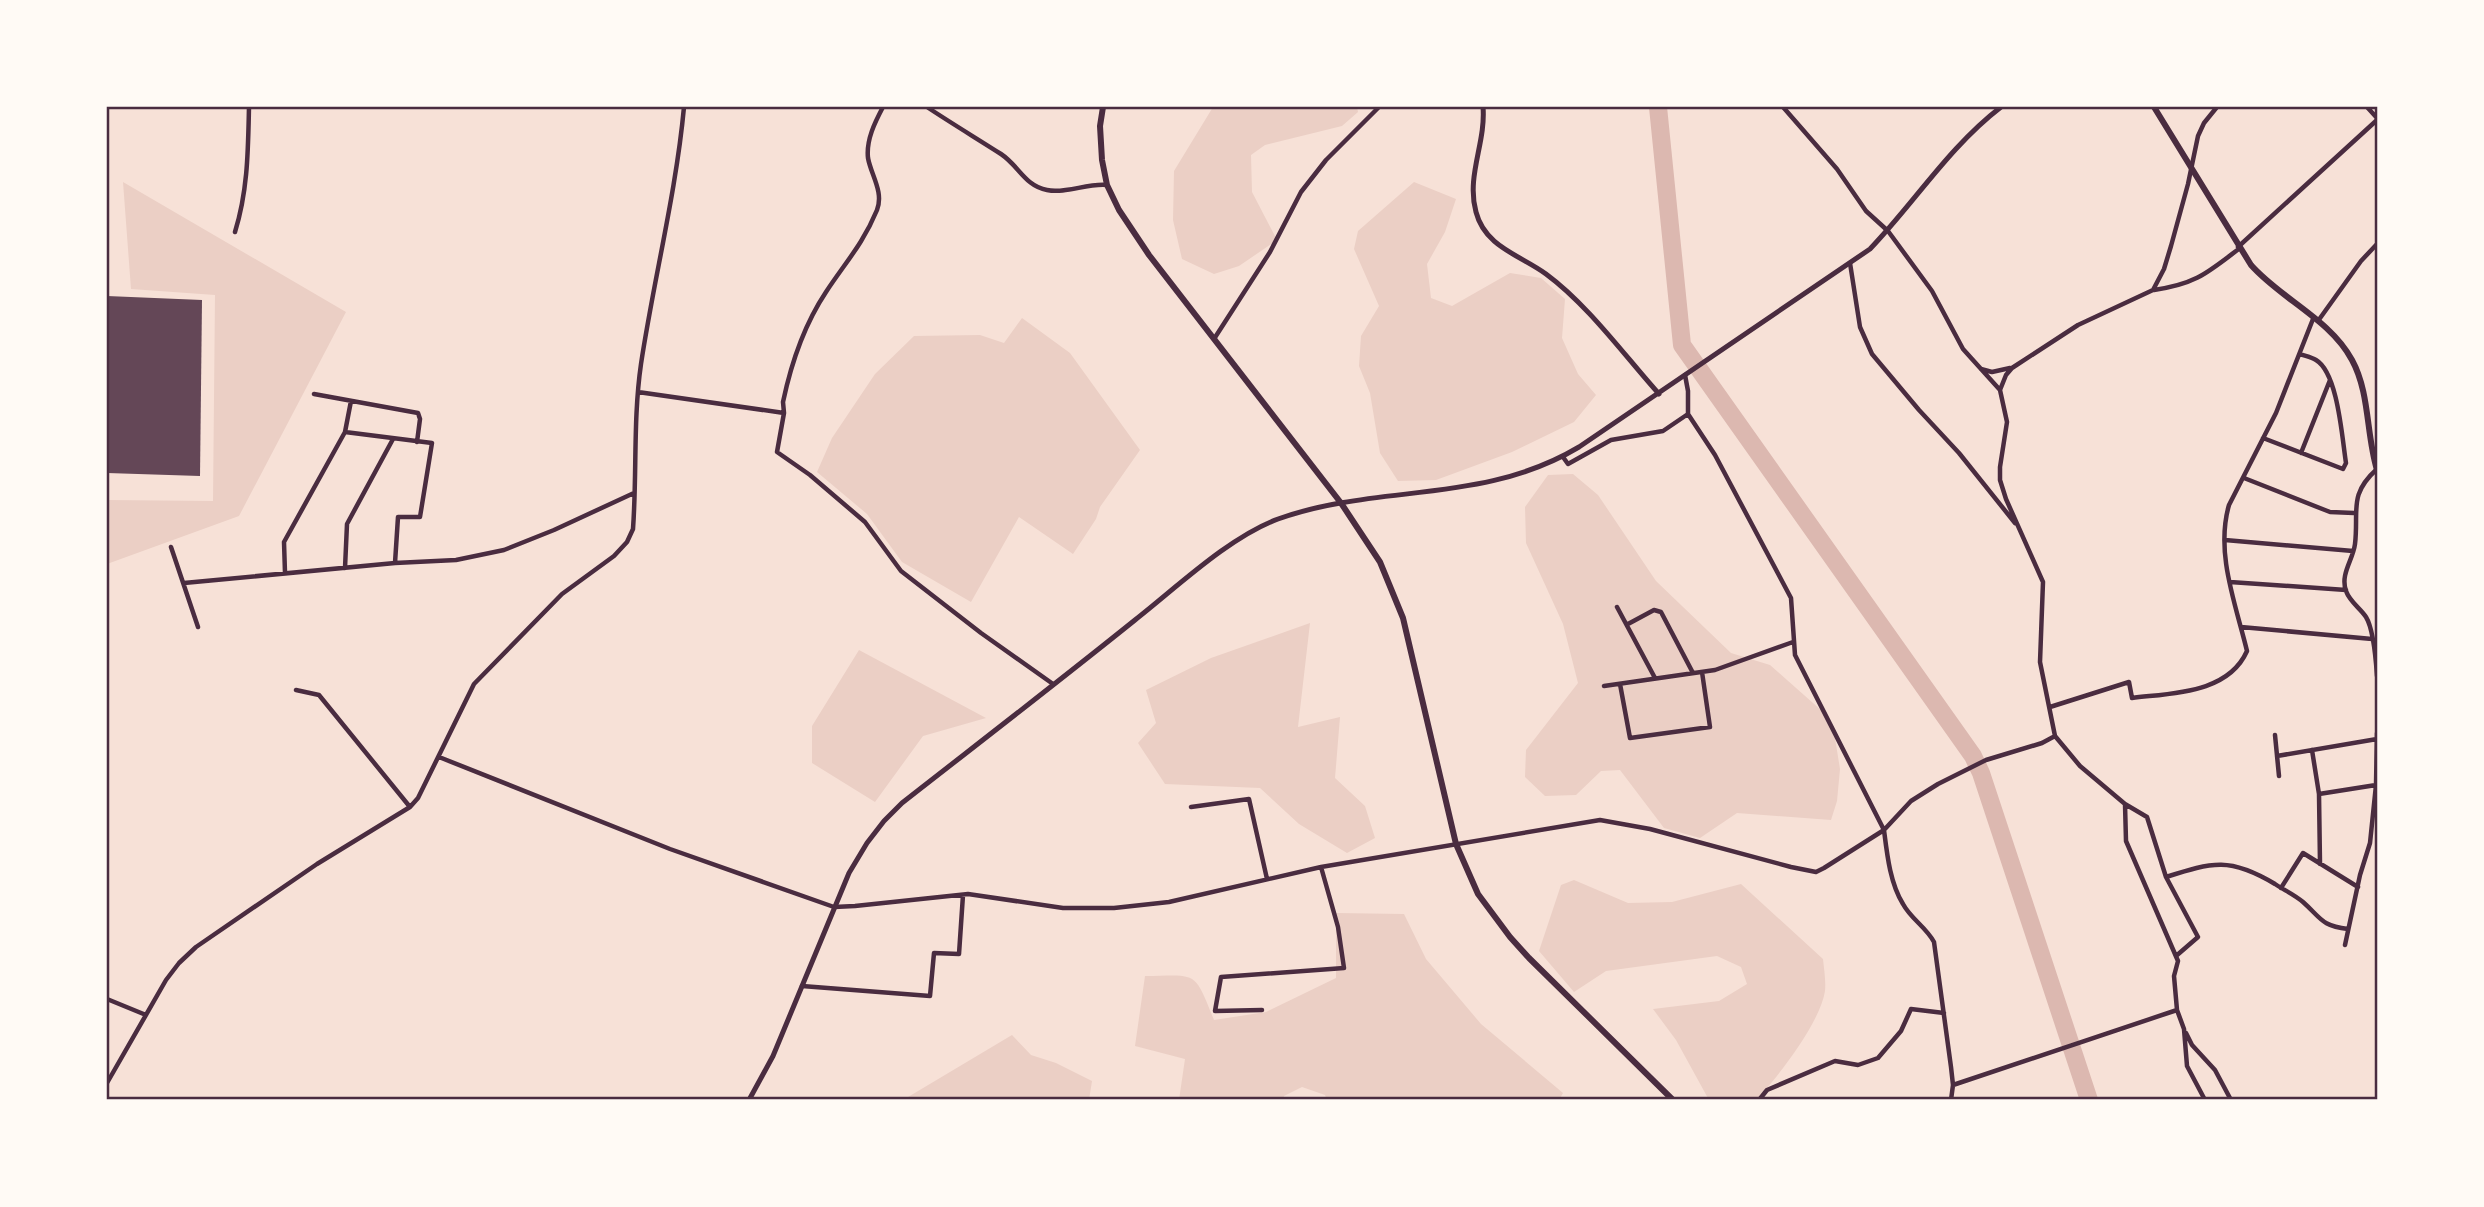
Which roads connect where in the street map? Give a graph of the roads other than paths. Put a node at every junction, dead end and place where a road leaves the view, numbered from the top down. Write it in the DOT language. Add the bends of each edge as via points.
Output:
graph roads {
  1 [pos="248,107"];
  2 [pos="684,107"];
  3 [pos="883,107"];
  4 [pos="927,107"];
  5 [pos="1104,107"];
  6 [pos="1379,107"];
  7 [pos="1483,107"];
  8 [pos="1783,107"];
  9 [pos="2001,107"];
  10 [pos="2154,107"];
  11 [pos="2217,107"];
  12 [pos="2367,107"];
  13 [pos="2377,119"];
  14 [pos="2191,168"];
  15 [pos="1107,185"];
  16 [pos="1888,231"];
  17 [pos="235,232"];
  18 [pos="2377,244"];
  19 [pos="2239,248"];
  20 [pos="1850,263"];
  21 [pos="2153,290"];
  22 [pos="2316,320"];
  23 [pos="1214,340"];
  24 [pos="2300,354"];
  25 [pos="2012,368"];
  26 [pos="1980,369"];
  27 [pos="1687,374"];
  28 [pos="2330,380"];
  29 [pos="2000,390"];
  30 [pos="638,392"];
  31 [pos="314,394"];
  32 [pos="1659,394"];
  33 [pos="351,401"];
  34 [pos="784,413"];
  35 [pos="1688,414"];
  36 [pos="345,432"];
  37 [pos="2263,438"];
  38 [pos="393,439"];
  39 [pos="417,442"];
  40 [pos="2301,453"];
  41 [pos="1563,457"];
  42 [pos="2376,460"];
  43 [pos="2377,469"];
  44 [pos="2244,478"];
  45 [pos="635,493"];
  46 [pos="1341,503"];
  47 [pos="2354,513"];
  48 [pos="2018,526"];
  49 [pos="2225,540"];
  50 [pos="171,547"];
  51 [pos="2353,551"];
  52 [pos="395,563"];
  53 [pos="345,568"];
  54 [pos="285,573"];
  55 [pos="2230,582"];
  56 [pos="184,583"];
  57 [pos="2346,590"];
  58 [pos="1618,607"];
  59 [pos="1628,624"];
  60 [pos="198,627"];
  61 [pos="2241,627"];
  62 [pos="2372,639"];
  63 [pos="1793,642"];
  64 [pos="1702,672"];
  65 [pos="1693,673"];
  66 [pos="2377,676"];
  67 [pos="1655,678"];
  68 [pos="1053,684"];
  69 [pos="1620,684"];
  70 [pos="1604,686"];
  71 [pos="296,690"];
  72 [pos="2050,707"];
  73 [pos="2377,733"];
  74 [pos="2275,735"];
  75 [pos="2056,736"];
  76 [pos="2377,739"];
  77 [pos="2312,750"];
  78 [pos="2277,756"];
  79 [pos="439,757"];
  80 [pos="2279,776"];
  81 [pos="2376,785"];
  82 [pos="2319,794"];
  83 [pos="2125,804"];
  84 [pos="410,807"];
  85 [pos="1191,807"];
  86 [pos="1884,830"];
  87 [pos="1456,845"];
  88 [pos="2320,863"];
  89 [pos="1321,867"];
  90 [pos="2165,877"];
  91 [pos="1267,879"];
  92 [pos="2358,887"];
  93 [pos="2281,888"];
  94 [pos="963,895"];
  95 [pos="834,906"];
  96 [pos="2348,929"];
  97 [pos="2345,945"];
  98 [pos="2176,956"];
  99 [pos="802,986"];
  100 [pos="107,999"];
  101 [pos="1262,1010"];
  102 [pos="2177,1010"];
  103 [pos="1944,1013"];
  104 [pos="146,1015"];
  105 [pos="2185,1029"];
  106 [pos="107,1083"];
  107 [pos="1953,1085"];
  108 [pos="749,1100"];
  109 [pos="1673,1100"];
  110 [pos="1759,1100"];
  111 [pos="1951,1100"];
  112 [pos="2205,1100"];
  113 [pos="2231,1100"];
  1 -- 17 [label="street" via="248,167"];
  2 -- 30 [label="street"];
  3 -- 34 [label="street" via="868,151 878,208 807,329 788,381"];
  4 -- 15 [label="street" via="1002,155 1029,184 1048,191"];
  5 -- 15 [label="main road" via="1100,143"];
  6 -- 23 [label="street" via="1301,192 1270,252"];
  7 -- 32 [label="street" via="1472,192 1481,225 1496,243 1546,274 1580,304"];
  8 -- 16 [label="street"];
  9 -- 16 [label="street" via="1948,156"];
  10 -- 14 [label="main road"];
  11 -- 14 [label="street" via="2198,136"];
  12 -- 13 [label="street"];
  13 -- 19 [label="street"];
  14 -- 19 [label="main road"];
  14 -- 21 [label="street" via="2164,268"];
  15 -- 23 [label="main road" via="1130,228"];
  16 -- 20 [label="street"];
  16 -- 26 [label="street"];
  18 -- 22 [label="street"];
  19 -- 21 [label="street" via="2187,284"];
  19 -- 22 [label="main road" via="2266,282"];
  20 -- 27 [label="street"];
  20 -- 48 [label="street" via="1858,319 1872,354"];
  21 -- 25 [label="street" via="2078,325"];
  22 -- 24 [label="street"];
  22 -- 42 [label="main road" via="2352,360"];
  23 -- 46 [label="main road"];
  24 -- 28 [label="street" via="2317,360"];
  24 -- 37 [label="street"];
  25 -- 26 [label="street"];
  25 -- 29 [label="street"];
  26 -- 29 [label="street"];
  27 -- 32 [label="street"];
  27 -- 35 [label="street"];
  28 -- 40 [label="street"];
  28 -- 40 [label="street" via="2346,463 2343,469"];
  29 -- 48 [label="street" via="2007,422 2000,480"];
  30 -- 34 [label="street"];
  30 -- 45 [label="street"];
  31 -- 33 [label="street"];
  32 -- 41 [label="street"];
  33 -- 36 [label="street"];
  33 -- 39 [label="street" via="418,413"];
  34 -- 68 [label="street" via="777,452 865,522 901,571"];
  35 -- 41 [label="street" via="1663,431 1611,440 1568,464"];
  35 -- 63 [label="street" via="1715,455 1791,598"];
  36 -- 38 [label="street"];
  36 -- 54 [label="street" via="284,542"];
  37 -- 40 [label="street"];
  37 -- 44 [label="street"];
  38 -- 39 [label="street"];
  38 -- 53 [label="street" via="347,524"];
  39 -- 52 [label="street" via="432,443 420,517 398,517"];
  41 -- 46 [label="street" via="1502,481"];
  42 -- 43 [label="main road"];
  43 -- 47 [label="street" via="2364,481"];
  44 -- 47 [label="street" via="2330,512"];
  44 -- 49 [label="street" via="2229,505"];
  45 -- 52 [label="street" via="504,550 456,560"];
  45 -- 79 [label="street" via="633,529 627,542 562,594 474,684"];
  46 -- 68 [label="street" via="1259,528"];
  46 -- 87 [label="main road" via="1380,562 1403,618"];
  47 -- 51 [label="street"];
  48 -- 72 [label="street" via="2043,582 2040,663"];
  49 -- 51 [label="street"];
  49 -- 55 [label="street"];
  50 -- 56 [label="street"];
  51 -- 57 [label="street" via="2344,576"];
  52 -- 53 [label="street"];
  53 -- 54 [label="street"];
  54 -- 56 [label="street"];
  55 -- 57 [label="street"];
  55 -- 61 [label="street"];
  56 -- 60 [label="street"];
  57 -- 62 [label="street" via="2366,617"];
  58 -- 59 [label="street"];
  59 -- 65 [label="street" via="1654,610 1661,612"];
  59 -- 67 [label="street"];
  61 -- 62 [label="street"];
  61 -- 72 [label="street" via="2247,651 2244,658 2206,687 2132,698 2129,682"];
  62 -- 66 [label="street"];
  63 -- 64 [label="street"];
  63 -- 86 [label="street" via="1800,665"];
  64 -- 65 [label="street"];
  64 -- 69 [label="street" via="1710,727 1630,738"];
  65 -- 67 [label="street"];
  67 -- 69 [label="street"];
  68 -- 95 [label="street" via="884,821 861,853"];
  69 -- 70 [label="street"];
  71 -- 84 [label="street" via="319,695"];
  72 -- 75 [label="street"];
  73 -- 76 [label="street"];
  74 -- 78 [label="street"];
  75 -- 83 [label="street" via="2080,766"];
  75 -- 86 [label="street" via="1986,760 1938,784 1911,801"];
  76 -- 77 [label="street"];
  76 -- 81 [label="street"];
  77 -- 78 [label="street"];
  77 -- 82 [label="street"];
  78 -- 80 [label="street"];
  79 -- 84 [label="street"];
  79 -- 95 [label="street" via="658,845"];
  81 -- 82 [label="street"];
  81 -- 92 [label="street" via="2370,843"];
  82 -- 88 [label="street"];
  83 -- 90 [label="street" via="2147,817"];
  83 -- 98 [label="street" via="2126,841"];
  84 -- 104 [label="street" via="196,947 166,980"];
  85 -- 91 [label="street" via="1250,799"];
  86 -- 87 [label="street" via="1816,872 1600,820"];
  86 -- 103 [label="street" via="1902,904 1934,942"];
  87 -- 89 [label="street"];
  87 -- 109 [label="main road" via="1478,894 1510,937"];
  88 -- 92 [label="street"];
  88 -- 93 [label="street" via="2303,853"];
  89 -- 91 [label="street"];
  89 -- 101 [label="street" via="1344,968 1221,977 1215,1011"];
  90 -- 93 [label="street" via="2225,864 2262,876"];
  90 -- 98 [label="street" via="2198,937"];
  91 -- 94 [label="street" via="1200,896 1114,908 1063,908"];
  92 -- 96 [label="street"];
  93 -- 96 [label="street" via="2317,918 2334,928"];
  94 -- 95 [label="street"];
  94 -- 99 [label="street" via="959,954 934,953 930,996"];
  95 -- 99 [label="street"];
  96 -- 97 [label="street"];
  98 -- 102 [label="street"];
  99 -- 108 [label="street"];
  100 -- 104 [label="street"];
  102 -- 105 [label="street"];
  102 -- 107 [label="street"];
  103 -- 107 [label="street"];
  103 -- 110 [label="street" via="1911,1009 1901,1031 1878,1058 1858,1065 1835,1061 1767,1090"];
  104 -- 106 [label="street"];
  105 -- 112 [label="street" via="2187,1066"];
  105 -- 113 [label="street" via="2192,1045 2216,1070"];
  107 -- 111 [label="street"];
}
